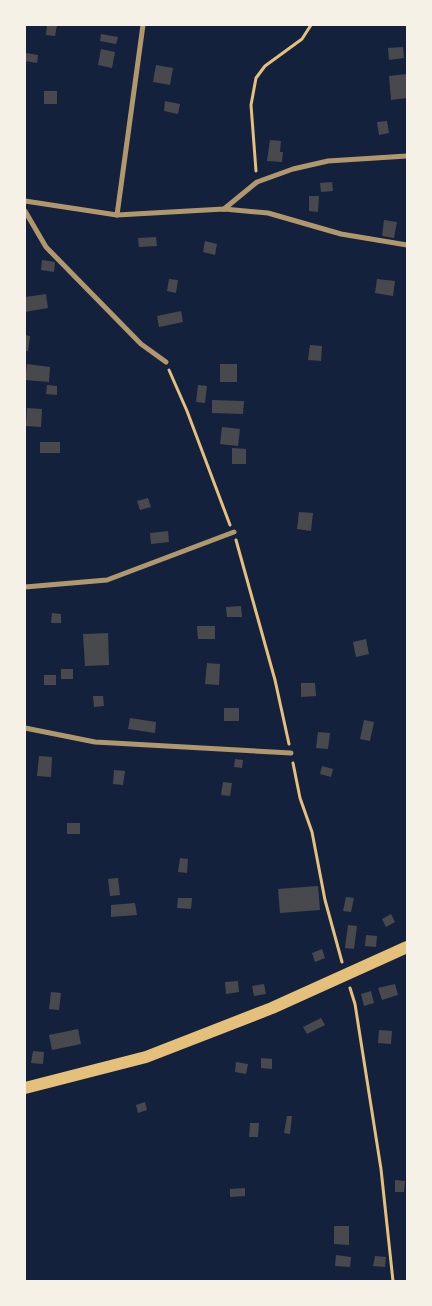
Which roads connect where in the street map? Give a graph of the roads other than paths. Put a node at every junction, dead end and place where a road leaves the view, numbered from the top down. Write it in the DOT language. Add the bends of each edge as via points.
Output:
graph roads {
  1 [pos="143,25"];
  2 [pos="407,156"];
  3 [pos="25,201"];
  4 [pos="224,209"];
  5 [pos="25,211"];
  6 [pos="117,215"];
  7 [pos="407,246"];
  8 [pos="166,362"];
  9 [pos="234,532"];
  10 [pos="25,587"];
  11 [pos="25,728"];
  12 [pos="291,753"];
  13 [pos="407,946"];
  14 [pos="25,1088"];
  1 -- 6 [label="street"];
  2 -- 4 [label="street" via="328,161 293,169 257,182"];
  3 -- 6 [label="street"];
  4 -- 6 [label="street"];
  4 -- 7 [label="street" via="268,212 341,234"];
  5 -- 8 [label="street" via="46,246 141,344"];
  9 -- 10 [label="street" via="107,580"];
  11 -- 12 [label="street" via="95,742"];
  13 -- 14 [label="highway" via="272,1008 146,1057"];
}
